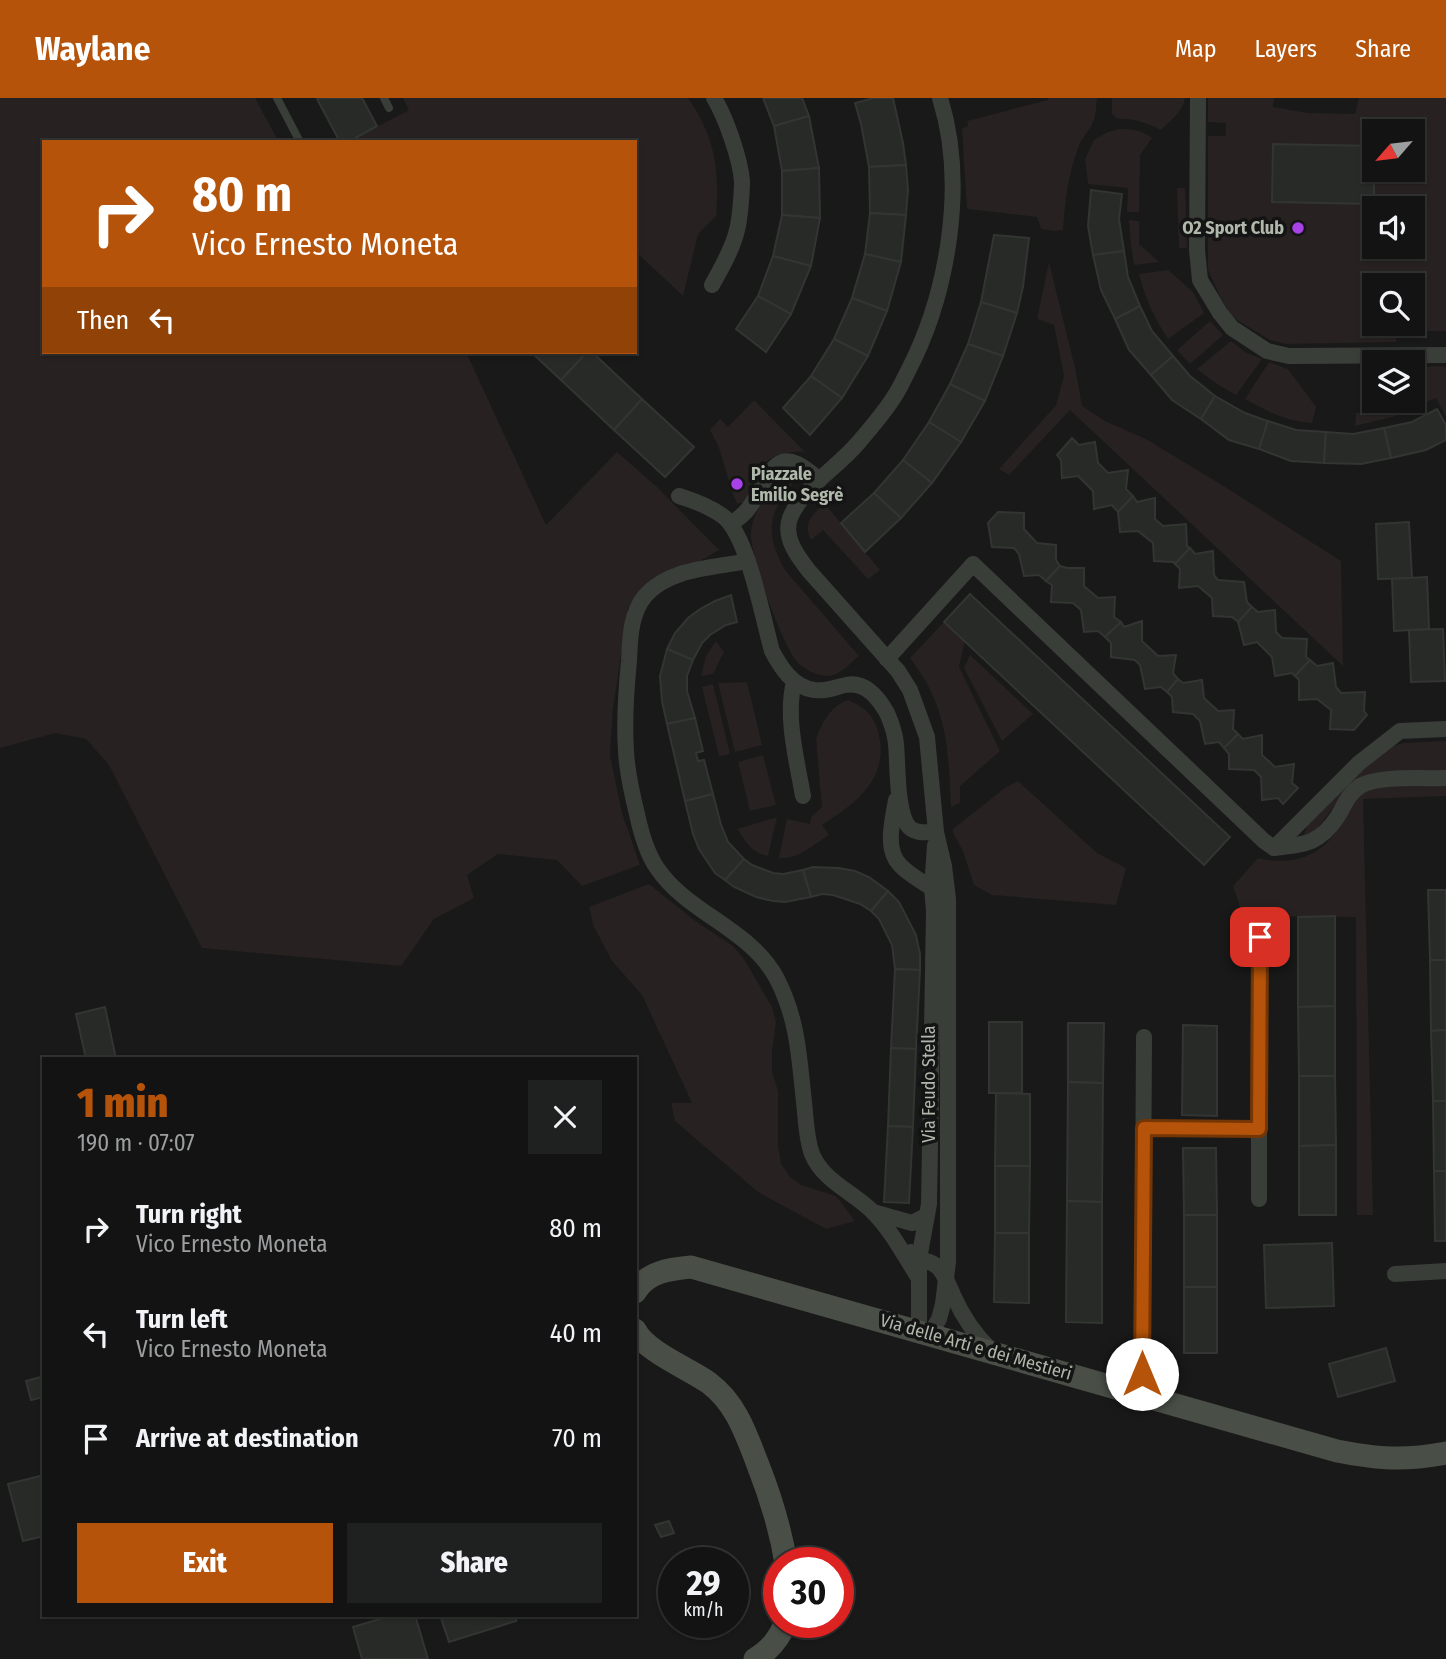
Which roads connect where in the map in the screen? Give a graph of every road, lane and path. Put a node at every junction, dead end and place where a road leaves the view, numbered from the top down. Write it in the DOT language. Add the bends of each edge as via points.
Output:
graph roads {
  1 [pos="277,98"];
  2 [pos="384,98"];
  3 [pos="714,98"];
  4 [pos="940,98"];
  5 [pos="1198,98"];
  6 [pos="390,108"];
  7 [pos="299,140"];
  8 [pos="712,285"];
  9 [pos="1446,355"];
  10 [pos="819,480"];
  11 [pos="679,496"];
  12 [pos="731,524"];
  13 [pos="748,561"];
  14 [pos="887,659"];
  15 [pos="793,682"];
  16 [pos="1446,729"];
  17 [pos="1446,778"];
  18 [pos="899,788"];
  19 [pos="803,796"];
  20 [pos="936,832"];
  21 [pos="1274,848"];
  22 [pos="932,888"];
  23 [pos="1260,937"];
  24 [pos="1144,1037"];
  25 [pos="1144,1128"];
  26 [pos="1259,1129"];
  27 [pos="1259,1199"];
  28 [pos="873,1212"];
  29 [pos="926,1216"];
  30 [pos="893,1237"];
  31 [pos="919,1259"];
  32 [pos="1446,1271"];
  33 [pos="1395,1274"];
  34 [pos="918,1277"];
  35 [pos="945,1283"];
  36 [pos="637,1289"];
  37 [pos="918,1294"];
  38 [pos="925,1333"];
  39 [pos="637,1335"];
  40 [pos="993,1352"];
  41 [pos="1142,1395"];
  42 [pos="1446,1453"];
  43 [pos="783,1547"];
  44 [pos="778,1638"];
  45 [pos="755,1659"];
  1 -- 7 [label="lane"];
  2 -- 6 [label="lane"];
  3 -- 8 [label="street" via="726,120 742,181 737,231"];
  4 -- 10 [label="street, Via Feudo Stella" via="953,176 949,238 937,298 895,397 856,446"];
  5 -- 9 [label="street" via="1200,280 1232,328 1267,351 1289,356"];
  10 -- 12 [label="street" via="805,466 782,461 771,470 747,512"];
  10 -- 14 [label="street, Via Feudo Stella" via="789,521 789,537 809,571"];
  11 -- 12 [label="street" via="704,505"];
  12 -- 13 [label="street"];
  13 -- 15 [label="street" via="772,651"];
  13 -- 28 [label="street" via="660,582 636,611 626,695 626,752 632,792 644,844 657,869 678,893 732,930 775,976 798,1040 812,1154 821,1171"];
  14 -- 20 [label="street, Via Feudo Stella" via="910,690 927,737"];
  14 -- 21 [label="street" via="973,564"];
  15 -- 18 [label="street" via="813,690 849,684 865,687 879,699 896,741"];
  15 -- 19 [label="street" via="792,736"];
  16 -- 21 [label="street" via="1400,730 1359,763"];
  17 -- 21 [label="street" via="1362,785 1348,796 1321,836 1306,845"];
  18 -- 20 [label="street" via="904,821 912,830"];
  18 -- 22 [label="street" via="891,830 892,854 899,865"];
  20 -- 22 [label="street, Via Feudo Stella"];
  20 -- 35 [label="street, Via Feudo Stella" via="948,899"];
  22 -- 29 [label="street, Via Feudo Stella"];
  23 -- 26 [label="street"];
  24 -- 25 [label="street"];
  25 -- 26 [label="street"];
  25 -- 41 [label="street"];
  26 -- 27 [label="street"];
  28 -- 29 [label="street" via="912,1223"];
  28 -- 30 [label="street"];
  29 -- 31 [label="street, Via Feudo Stella"];
  30 -- 31 [label="street"];
  30 -- 34 [label="street"];
  31 -- 34 [label="street, Via Feudo Stella"];
  31 -- 35 [label="street" via="936,1265"];
  32 -- 33 [label="street"];
  34 -- 37 [label="street, Via Feudo Stella"];
  35 -- 37 [label="street" via="939,1295 926,1298"];
  35 -- 38 [label="street, Via Feudo Stella" via="939,1320"];
  35 -- 40 [label="street" via="965,1319"];
  36 -- 38 [label="street, Via delle Arti e dei Mestieri" via="660,1272 691,1267"];
  37 -- 38 [label="street, Via Feudo Stella"];
  38 -- 40 [label="street, Via delle Arti e dei Mestieri"];
  39 -- 43 [label="street" via="711,1385 735,1412 774,1507"];
  40 -- 41 [label="street, Via delle Arti e dei Mestieri"];
  41 -- 42 [label="street, Via delle Arti e dei Mestieri" via="1372,1458"];
  44 -- 45 [label="street"];
}
